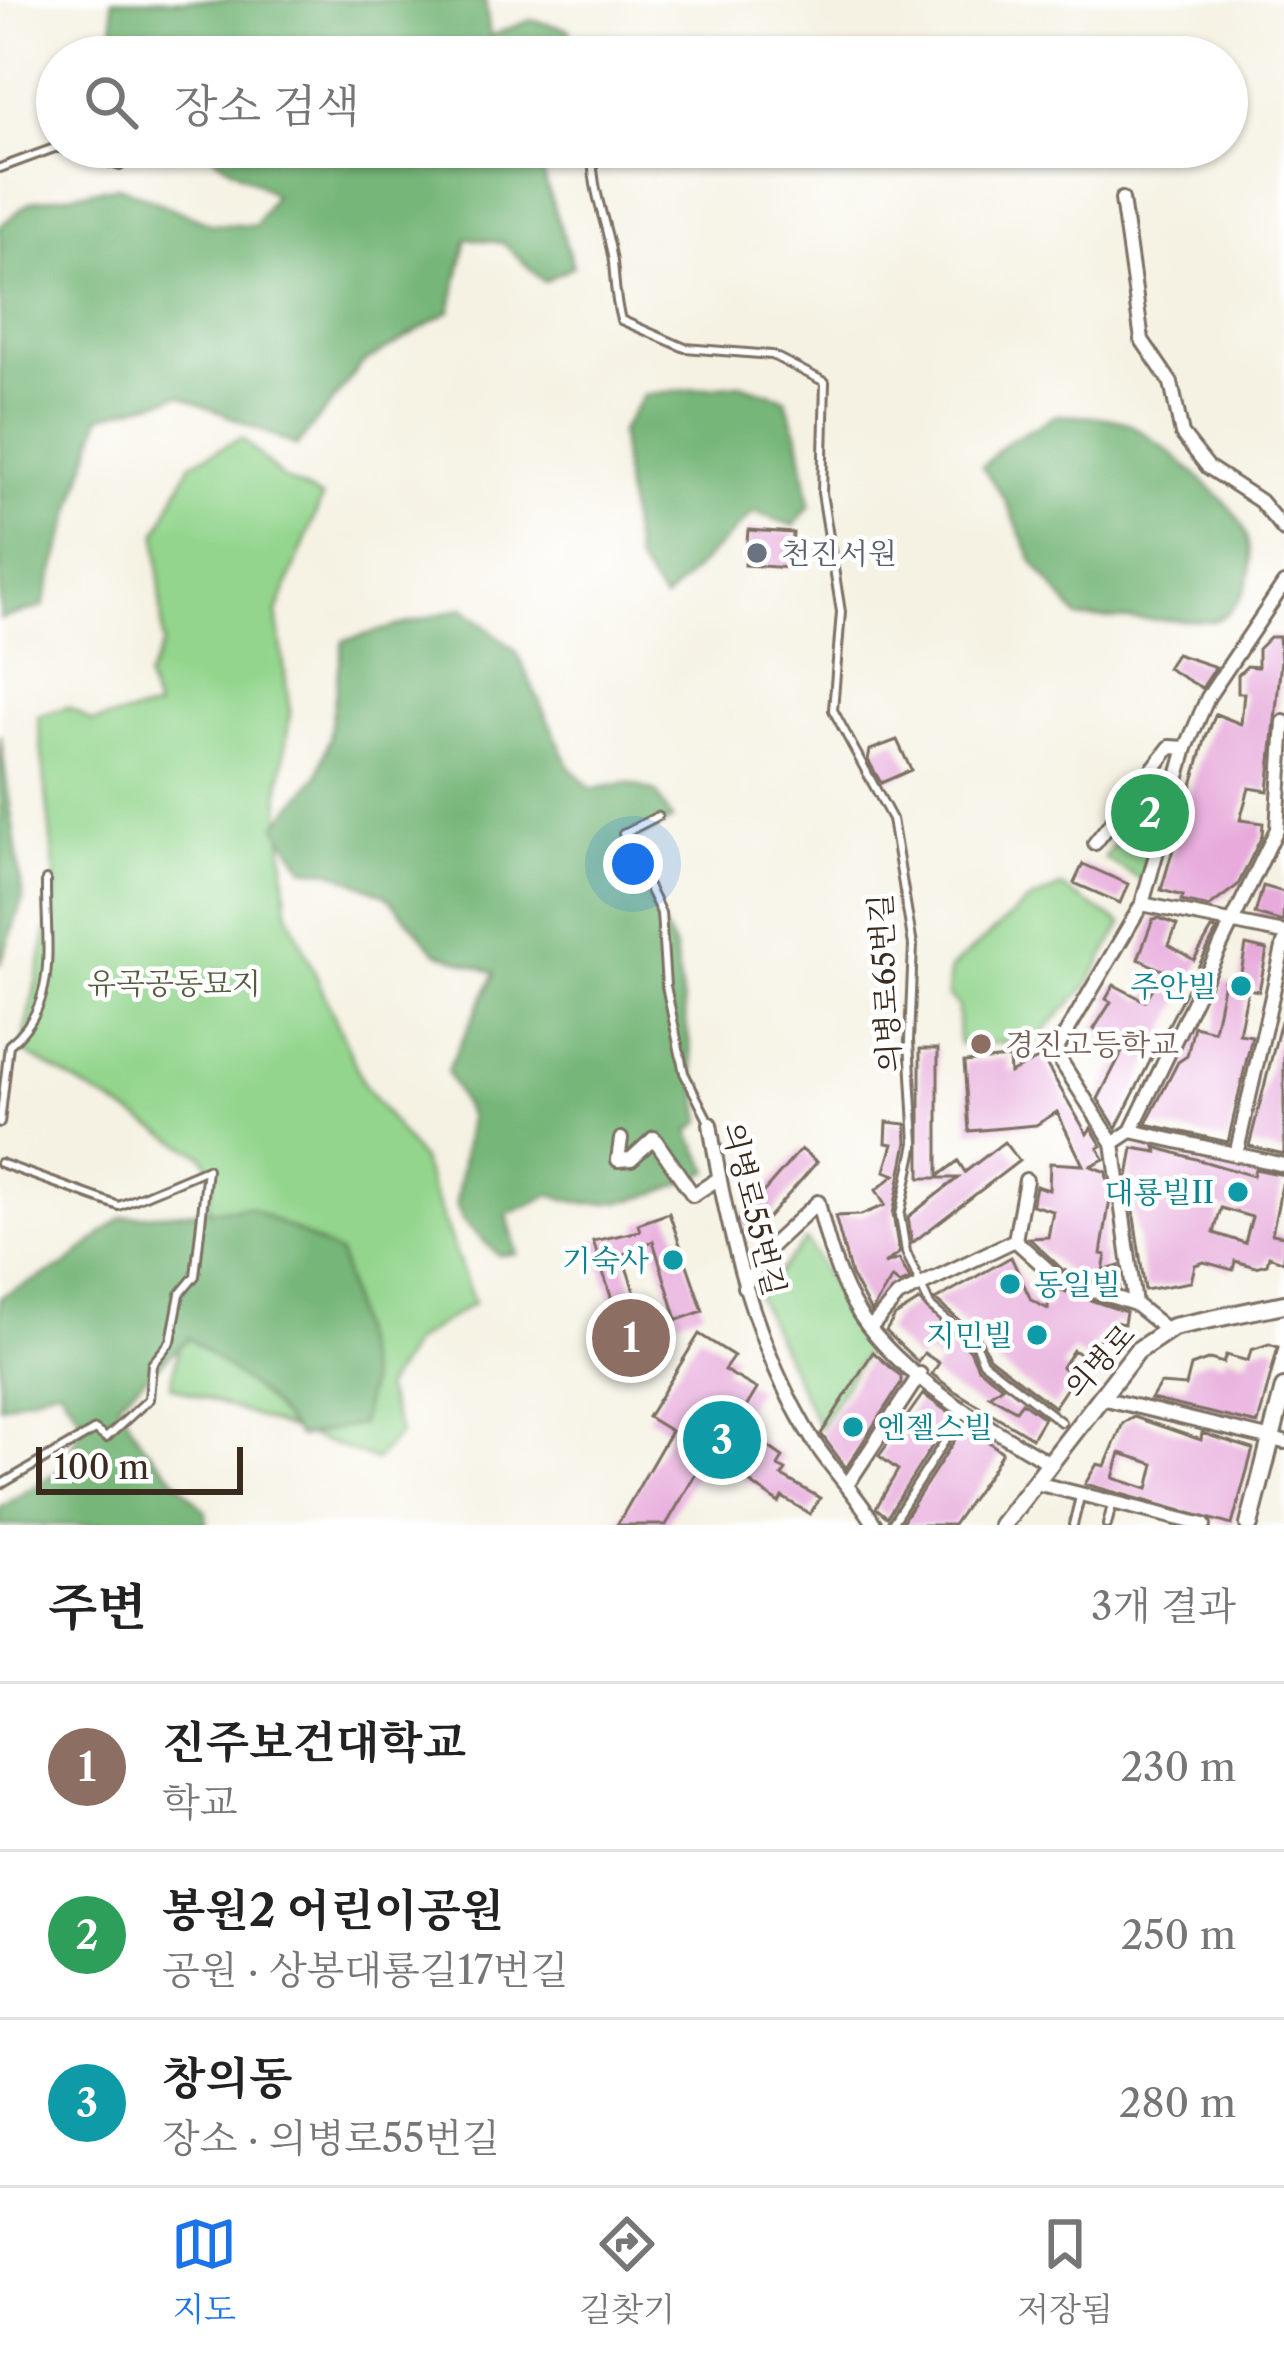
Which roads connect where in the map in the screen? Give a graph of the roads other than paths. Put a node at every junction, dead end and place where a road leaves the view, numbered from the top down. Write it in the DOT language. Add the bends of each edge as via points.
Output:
graph roads {
  1 [pos="36,155"];
  2 [pos="0,168"];
  3 [pos="595,168"];
  4 [pos="1122,199"];
  5 [pos="1284,530"];
  6 [pos="1284,584"];
  7 [pos="1284,722"];
  8 [pos="1284,732"];
  9 [pos="1186,748"];
  10 [pos="658,816"];
  11 [pos="1281,830"];
  12 [pos="1095,843"];
  13 [pos="46,880"];
  14 [pos="1142,904"];
  15 [pos="1234,925"];
  16 [pos="1284,933"];
  17 [pos="1284,943"];
  18 [pos="0,1123"];
  19 [pos="710,1124"];
  20 [pos="1131,1131"];
  21 [pos="621,1139"];
  22 [pos="1113,1143"];
  23 [pos="1236,1155"];
  24 [pos="0,1162"];
  25 [pos="1284,1166"];
  26 [pos="718,1179"];
  27 [pos="1026,1180"];
  28 [pos="1016,1240"];
  29 [pos="924,1285"];
  30 [pos="744,1287"];
  31 [pos="1135,1304"];
  32 [pos="1284,1304"];
  33 [pos="871,1328"];
  34 [pos="1167,1330"];
  35 [pos="920,1374"];
  36 [pos="1284,1388"];
  37 [pos="1101,1398"];
  38 [pos="966,1408"];
  39 [pos="1061,1422"];
  40 [pos="1278,1440"];
  41 [pos="1050,1463"];
  42 [pos="849,1482"];
  43 [pos="1036,1483"];
  44 [pos="0,1485"];
  45 [pos="1080,1494"];
  46 [pos="1113,1502"];
  47 [pos="1144,1510"];
  48 [pos="875,1525"];
  49 [pos="891,1525"];
  50 [pos="1002,1525"];
  51 [pos="1073,1525"];
  52 [pos="1107,1525"];
  53 [pos="1141,1525"];
  54 [pos="1204,1525"];
  55 [pos="1250,1525"];
  1 -- 2 [label="lane"];
  3 -- 29 [label="lane, 의병로65번길" via="621,320 685,348 772,355 825,382 823,493 841,612 833,710 892,819 903,867 913,945 915,1143 900,1215 906,1252"];
  4 -- 5 [label="street" via="1142,340 1171,383 1182,434 1208,467 1260,501"];
  6 -- 9 [label="street" via="1208,697"];
  7 -- 8 [label="street"];
  8 -- 11 [label="street"];
  9 -- 12 [label="street" via="1171,747"];
  9 -- 14 [label="street"];
  10 -- 19 [label="lane, 의병로55번길" via="623,834 661,913 684,1073"];
  11 -- 15 [label="street"];
  13 -- 18 [label="lane" via="45,1003 9,1045"];
  14 -- 15 [label="street"];
  14 -- 22 [label="street" via="1055,1052"];
  15 -- 16 [label="street"];
  15 -- 20 [label="street"];
  17 -- 23 [label="street"];
  19 -- 26 [label="street, 의병로55번길"];
  20 -- 22 [label="street"];
  20 -- 23 [label="street"];
  21 -- 26 [label="street" via="618,1160 632,1160 654,1138 693,1195"];
  22 -- 31 [label="street"];
  23 -- 25 [label="street"];
  24 -- 44 [label="lane" via="119,1206 207,1169 195,1276 180,1294 171,1341 152,1364 148,1399 106,1438 94,1430 70,1440"];
  26 -- 30 [label="street, 의병로55번길"];
  27 -- 28 [label="street"];
  28 -- 29 [label="street"];
  28 -- 31 [label="street" via="1058,1279"];
  29 -- 33 [label="street" via="898,1296"];
  29 -- 39 [label="lane, 의병로65번길" via="930,1306 976,1345 983,1362"];
  30 -- 33 [label="street" via="773,1244 818,1202 838,1271"];
  30 -- 42 [label="street, 의병로55번길" via="806,1428"];
  31 -- 34 [label="street"];
  32 -- 34 [label="street, 의병로"];
  33 -- 35 [label="street"];
  34 -- 37 [label="street, 의병로" via="1137,1351"];
  35 -- 38 [label="street"];
  35 -- 42 [label="street"];
  36 -- 40 [label="street"];
  37 -- 40 [label="street"];
  37 -- 41 [label="street, 의병로"];
  38 -- 41 [label="street"];
  38 -- 49 [label="lane"];
  40 -- 55 [label="street"];
  41 -- 43 [label="street, 의병로"];
  42 -- 48 [label="street, 의병로55번길"];
  43 -- 45 [label="street"];
  43 -- 50 [label="street, 의병로"];
  45 -- 46 [label="street"];
  45 -- 51 [label="lane"];
  46 -- 47 [label="street"];
  46 -- 52 [label="lane"];
  47 -- 53 [label="lane"];
  47 -- 54 [label="street"];
}
